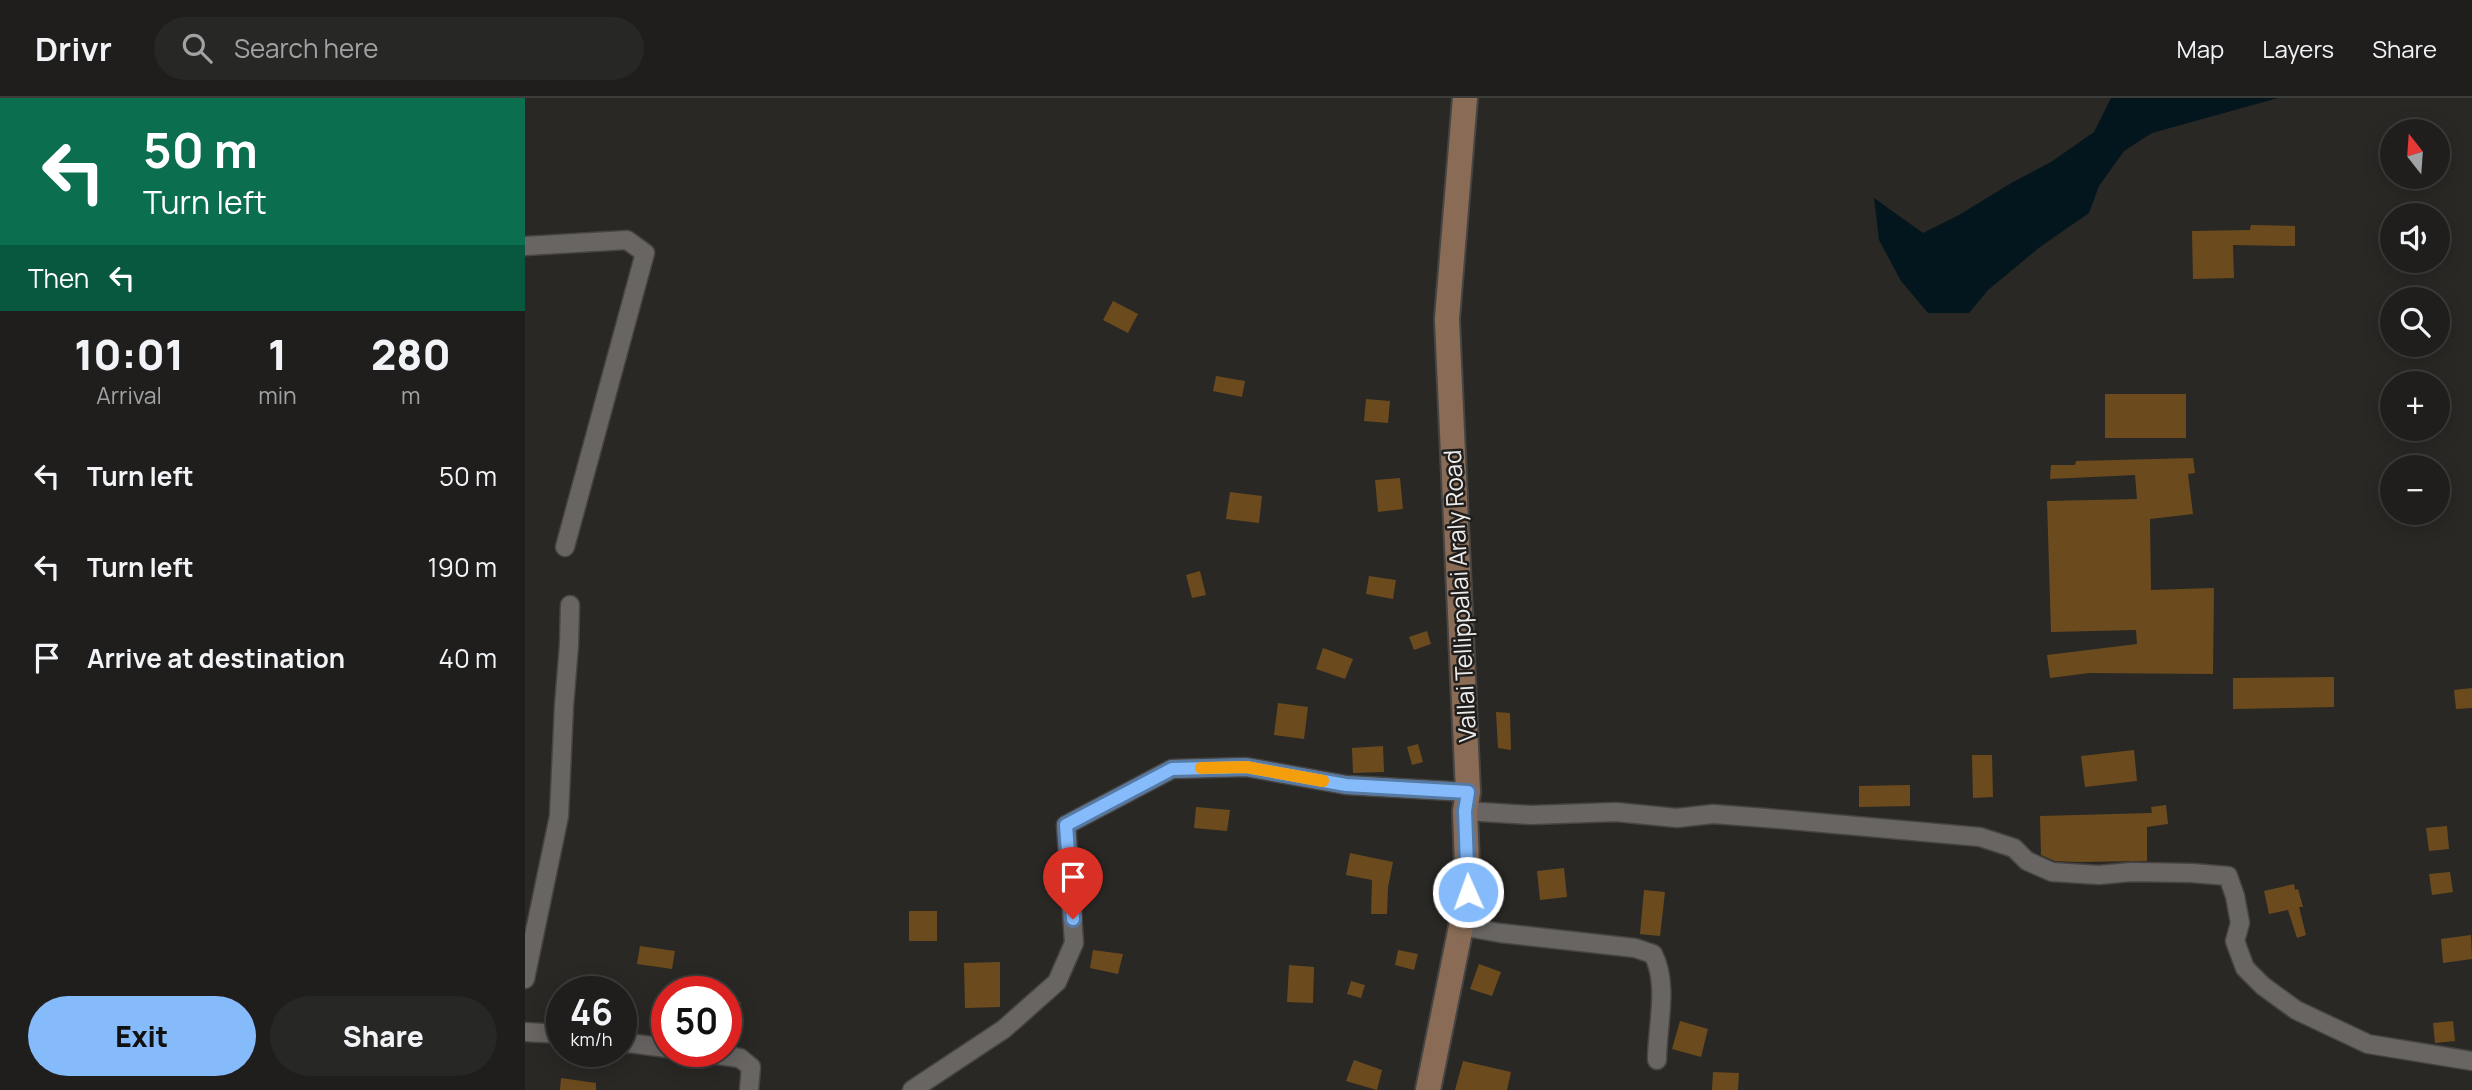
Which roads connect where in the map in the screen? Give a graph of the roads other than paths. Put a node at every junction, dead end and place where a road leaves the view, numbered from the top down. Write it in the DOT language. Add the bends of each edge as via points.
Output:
graph roads {
  1 [pos="1465,98"];
  2 [pos="525,246"];
  3 [pos="565,547"];
  4 [pos="570,605"];
  5 [pos="1467,801"];
  6 [pos="1461,926"];
  7 [pos="525,979"];
  8 [pos="525,1032"];
  9 [pos="546,1033"];
  10 [pos="742,1060"];
  11 [pos="1657,1060"];
  12 [pos="2472,1061"];
  13 [pos="749,1090"];
  14 [pos="912,1090"];
  15 [pos="1428,1090"];
  1 -- 5 [label="main road, Vallai Tellippalai Araly Road" via="1447,318"];
  2 -- 3 [label="street" via="627,240 645,253"];
  4 -- 7 [label="street" via="559,816"];
  5 -- 6 [label="main road, Vallai Tellippalai Araly Road" via="1468,892"];
  5 -- 12 [label="street" via="1531,815 1616,812 1677,818 1713,814 1980,837 2014,848 2028,861 2052,872 2228,876 2240,923 2235,941 2245,968 2263,986 2296,1010 2368,1044"];
  5 -- 14 [label="street" via="1246,767 1172,769 1066,825 1074,943 1057,982 1004,1029"];
  6 -- 11 [label="street" via="1635,947 1653,954 1660,979"];
  6 -- 15 [label="main road, Vallai Tellippalai Araly Road"];
  8 -- 9 [label="street"];
  10 -- 13 [label="street" via="751,1067"];
}
